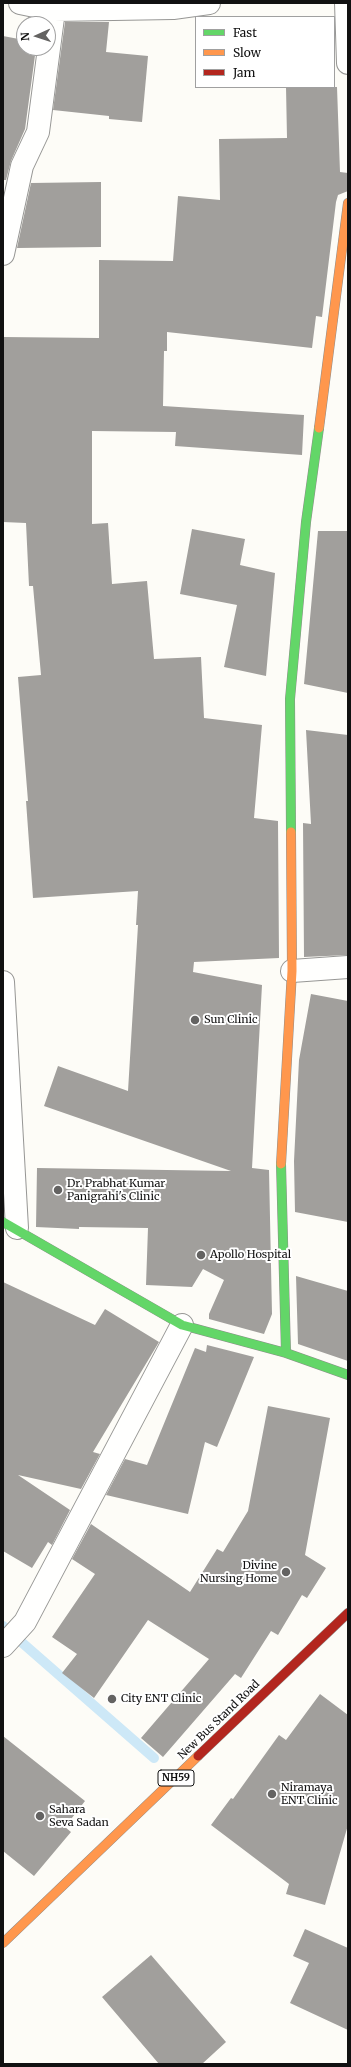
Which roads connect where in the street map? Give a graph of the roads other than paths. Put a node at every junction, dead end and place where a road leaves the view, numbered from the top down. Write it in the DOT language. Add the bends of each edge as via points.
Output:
graph roads {
  1 [pos="20,3"];
  2 [pos="208,3"];
  3 [pos="346,3"];
  4 [pos="172,6"];
  5 [pos="54,10"];
  6 [pos="348,63"];
  7 [pos="348,203"];
  8 [pos="3,254"];
  9 [pos="348,966"];
  10 [pos="292,971"];
  11 [pos="3,982"];
  12 [pos="10,1225"];
  13 [pos="182,1325"];
  14 [pos="286,1353"];
  15 [pos="348,1376"];
  16 [pos="348,1613"];
  17 [pos="3,1646"];
  18 [pos="3,1943"];
  1 -- 5 [label="street"];
  2 -- 4 [label="street"];
  3 -- 6 [label="street"];
  4 -- 5 [label="street"];
  5 -- 8 [label="street" via="38,132 22,166"];
  7 -- 10 [label="main road" via="306,522 290,699"];
  9 -- 10 [label="street"];
  10 -- 14 [label="main road" via="281,1161"];
  11 -- 12 [label="street"];
  12 -- 13 [label="main road"];
  13 -- 14 [label="main road"];
  13 -- 17 [label="street" via="25,1622"];
  14 -- 15 [label="main road"];
  16 -- 18 [label="main road, New Bus Stand Road / NH59"];
}
